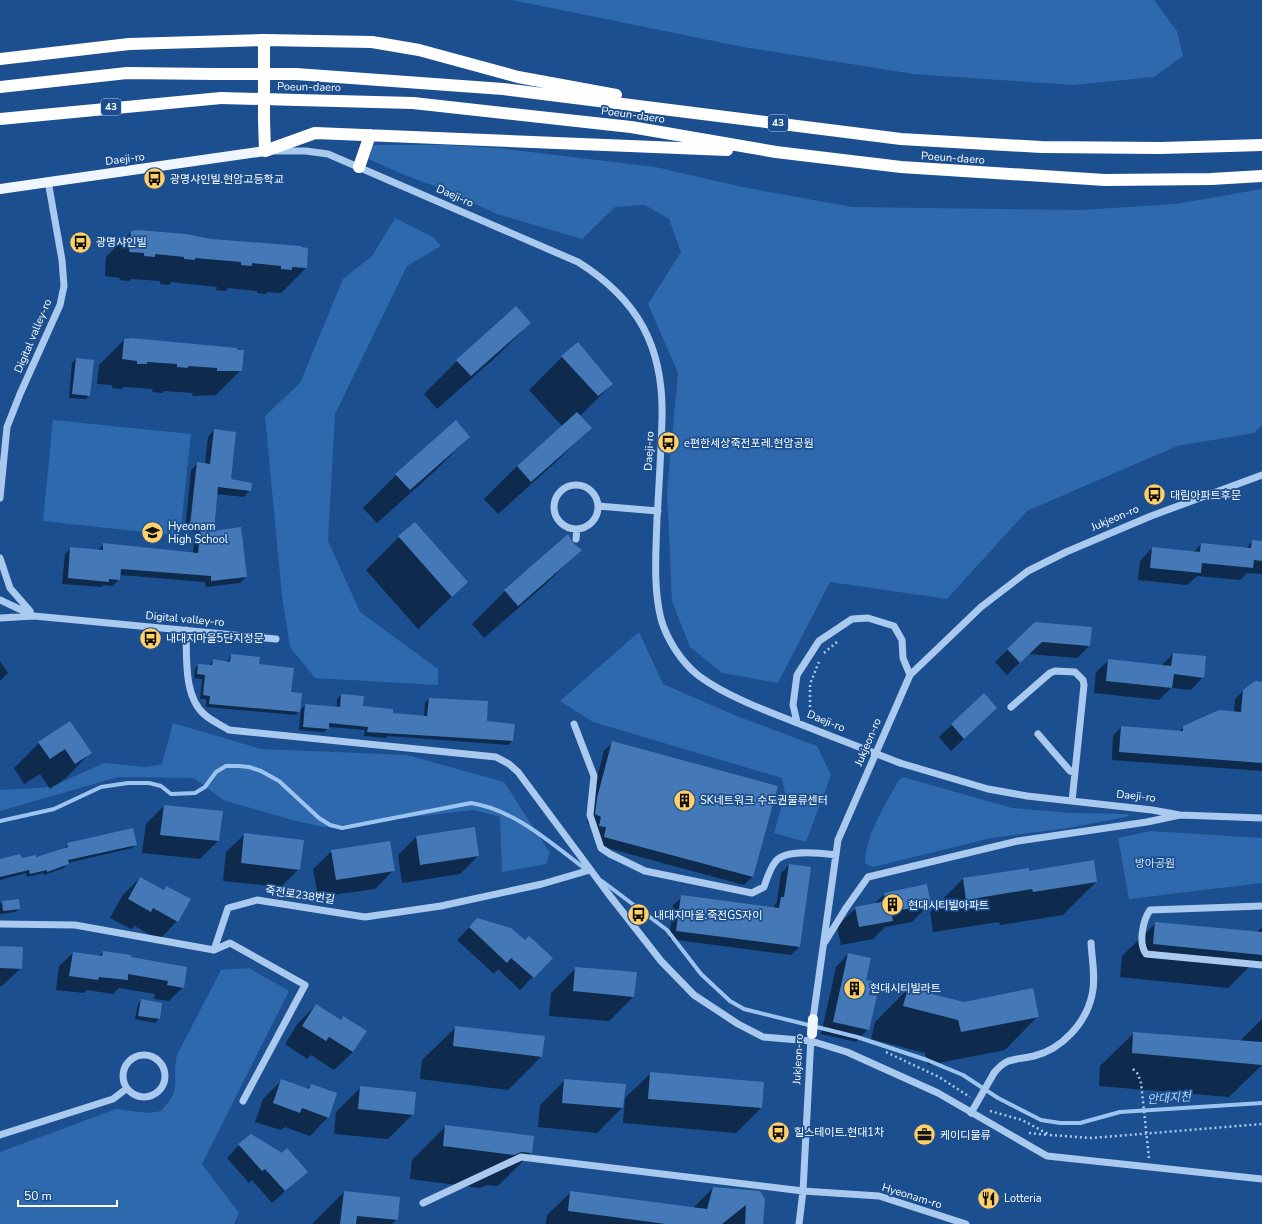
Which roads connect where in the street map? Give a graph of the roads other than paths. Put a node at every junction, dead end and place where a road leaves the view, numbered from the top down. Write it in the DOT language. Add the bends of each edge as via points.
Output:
graph roads {
  1 [pos="264,40"];
  2 [pos="0,59"];
  3 [pos="0,87"];
  4 [pos="0,118"];
  5 [pos="741,119"];
  6 [pos="370,135"];
  7 [pos="1262,144"];
  8 [pos="265,151"];
  9 [pos="776,152"];
  10 [pos="359,167"];
  11 [pos="1262,176"];
  12 [pos="48,181"];
  13 [pos="0,189"];
  14 [pos="1262,475"];
  15 [pos="0,498"];
  16 [pos="598,506"];
  17 [pos="658,511"];
  18 [pos="577,528"];
  19 [pos="576,539"];
  20 [pos="0,558"];
  21 [pos="0,600"];
  22 [pos="34,616"];
  23 [pos="0,618"];
  24 [pos="186,630"];
  25 [pos="276,638"];
  26 [pos="910,675"];
  27 [pos="1011,707"];
  28 [pos="797,722"];
  29 [pos="574,724"];
  30 [pos="1038,734"];
  31 [pos="1074,772"];
  32 [pos="1072,801"];
  33 [pos="1180,815"];
  34 [pos="1262,818"];
  35 [pos="836,855"];
  36 [pos="590,870"];
  37 [pos="1262,906"];
  38 [pos="0,924"];
  39 [pos="1091,943"];
  40 [pos="823,945"];
  41 [pos="214,950"];
  42 [pos="1262,966"];
  43 [pos="813,1019"];
  44 [pos="811,1037"];
  45 [pos="126,1089"];
  46 [pos="244,1102"];
  47 [pos="971,1113"];
  48 [pos="0,1136"];
  49 [pos="1262,1179"];
  50 [pos="804,1191"];
  51 [pos="423,1203"];
  52 [pos="799,1224"];
  53 [pos="966,1224"];
  1 -- 2 [label="highway" via="129,44"];
  1 -- 5 [label="highway" via="372,42 419,50 518,77"];
  1 -- 8 [label="highway"];
  3 -- 5 [label="highway, Poeun-daero / 43, bridge" via="127,73 296,74 503,89"];
  4 -- 9 [label="highway, Poeun-daero / 43, bridge" via="221,98 413,103 631,127"];
  5 -- 7 [label="highway, Poeun-daero / 43" via="901,139 1041,147 1161,148"];
  6 -- 8 [label="highway" via="315,133"];
  6 -- 9 [label="highway"];
  6 -- 10 [label="highway"];
  8 -- 10 [label="street, Daeji-ro" via="328,154"];
  8 -- 12 [label="main road, Daeji-ro"];
  9 -- 11 [label="highway, Poeun-daero / 43" via="901,167 1032,177 1113,180"];
  10 -- 17 [label="street, Daeji-ro" via="578,262 616,290 643,328 659,372 663,397"];
  12 -- 13 [label="main road, Daeji-ro"];
  12 -- 15 [label="street, Digital valley-ro" via="64,286 60,305 7,427"];
  14 -- 26 [label="street, Jukjeon-ro" via="1151,516 1028,571 981,607"];
  16 -- 17 [label="street"];
  16 -- 18 [label="street" via="598,513 590,524"];
  16 -- 18 [label="street" via="594,493 582,485 562,490 555,502 556,515 564,525"];
  17 -- 28 [label="street, Daeji-ro" via="655,558 658,599 662,620 681,658 698,675 720,689"];
  18 -- 19 [label="street"];
  20 -- 22 [label="street" via="10,588"];
  21 -- 22 [label="street, Digital valley-ro"];
  22 -- 23 [label="street"];
  22 -- 24 [label="street, Digital valley-ro"];
  24 -- 25 [label="street, Digital valley-ro"];
  24 -- 36 [label="street" via="188,675 193,699 204,715 229,730 496,757 518,772"];
  26 -- 28 [label="street" via="903,658 902,640 894,626 868,618 852,619 819,641 797,675 793,705"];
  26 -- 35 [label="street, Jukjeon-ro" via="838,840"];
  27 -- 31 [label="street" via="1050,673 1075,672 1080,675 1084,685"];
  28 -- 32 [label="street, Daeji-ro, bridge" via="900,763 988,789"];
  29 -- 35 [label="street" via="594,776 590,815 601,848 610,854 645,870 752,893 764,887 772,867 782,856 790,853"];
  30 -- 31 [label="street" via="1070,771"];
  31 -- 32 [label="street"];
  32 -- 33 [label="street, Daeji-ro"];
  33 -- 34 [label="street, Daeji-ro"];
  33 -- 40 [label="street" via="1018,841 868,877"];
  35 -- 40 [label="street, Jukjeon-ro"];
  36 -- 41 [label="street, 죽전로238번길" via="542,884 441,906 365,917 257,900 228,908"];
  36 -- 44 [label="street" via="661,961 694,995 763,1037"];
  37 -- 42 [label="street" via="1150,910 1145,917 1142,948 1146,954"];
  38 -- 41 [label="street" via="75,925"];
  39 -- 47 [label="street, bridge" via="1093,994 1076,1028 1055,1048 1034,1056 1006,1061 994,1073"];
  40 -- 43 [label="street, Jukjeon-ro"];
  41 -- 46 [label="street" via="230,943 305,985"];
  43 -- 44 [label="main road, Jukjeon-ro"];
  44 -- 47 [label="street" via="938,1093"];
  44 -- 50 [label="street, Jukjeon-ro"];
  45 -- 45 [label="street" via="122,1075 128,1062 141,1055 148,1055 160,1062 165,1082 157,1093 151,1097 137,1097"];
  45 -- 48 [label="street" via="113,1099"];
  47 -- 49 [label="street" via="1047,1156"];
  50 -- 51 [label="street, Hyeonam-ro" via="521,1157"];
  50 -- 52 [label="street, Jukjeon-ro"];
  50 -- 53 [label="street, Hyeonam-ro" via="879,1196"];
}
